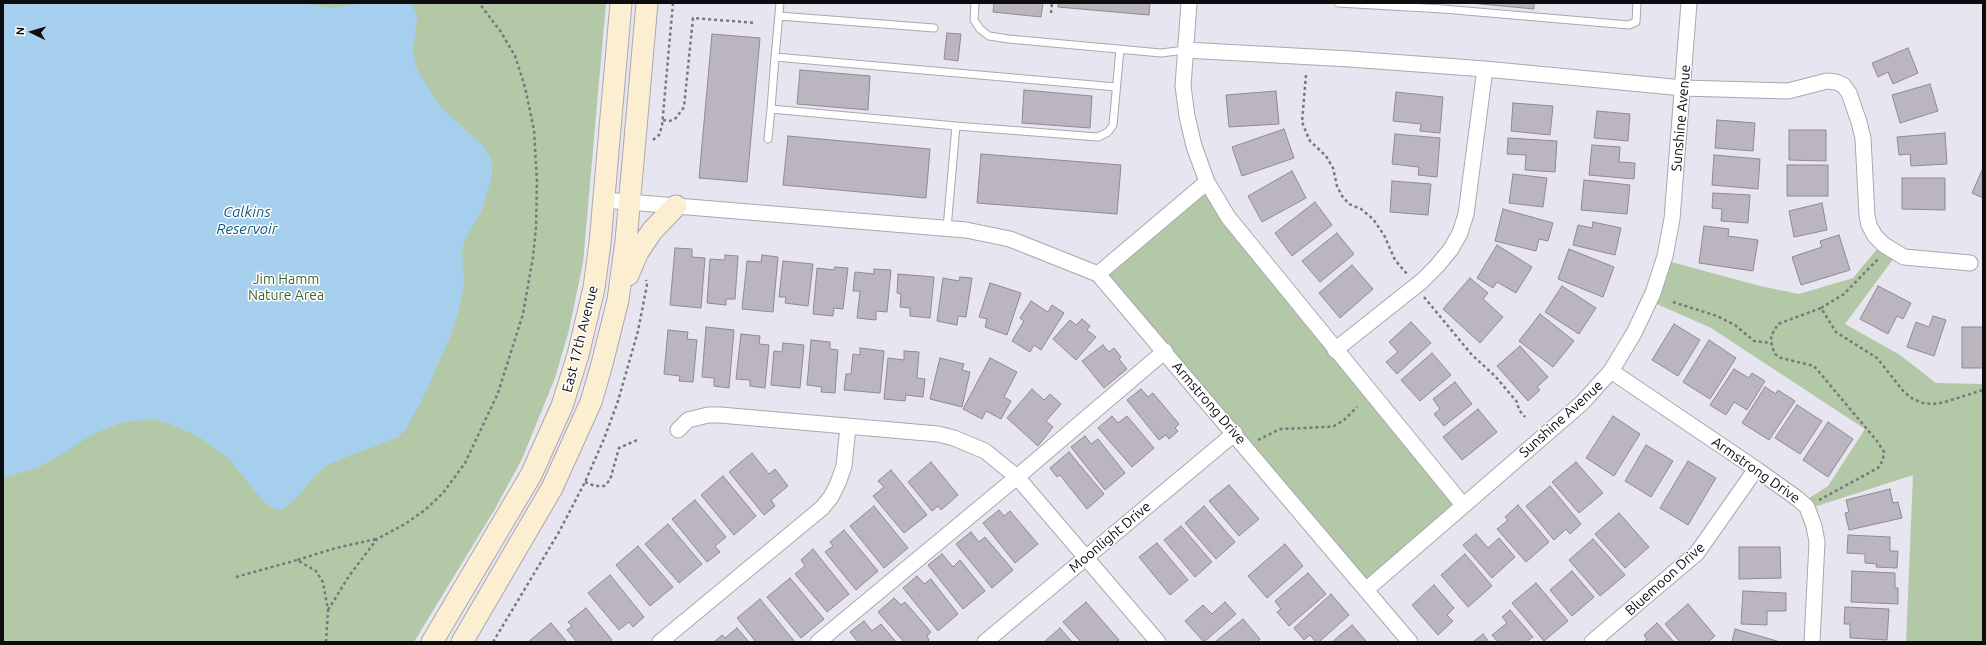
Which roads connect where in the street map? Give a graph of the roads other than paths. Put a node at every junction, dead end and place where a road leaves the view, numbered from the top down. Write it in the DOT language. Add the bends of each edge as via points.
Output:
graph roads {
  1 [pos="621,3"];
  2 [pos="647,3"];
  3 [pos="780,3"];
  4 [pos="975,3"];
  5 [pos="1189,3"];
  6 [pos="1338,3"];
  7 [pos="1637,3"];
  8 [pos="1689,3"];
  9 [pos="1443,6"];
  10 [pos="779,16"];
  11 [pos="934,28"];
  12 [pos="1120,49"];
  13 [pos="1185,50"];
  14 [pos="775,57"];
  15 [pos="1485,69"];
  16 [pos="1116,87"];
  17 [pos="1683,88"];
  18 [pos="771,109"];
  19 [pos="956,126"];
  20 [pos="768,138"];
  21 [pos="1207,182"];
  22 [pos="604,200"];
  23 [pos="631,202"];
  24 [pos="676,206"];
  25 [pos="947,228"];
  26 [pos="1970,263"];
  27 [pos="1098,274"];
  28 [pos="618,300"];
  29 [pos="1335,350"];
  30 [pos="1165,352"];
  31 [pos="1611,371"];
  32 [pos="848,426"];
  33 [pos="678,430"];
  34 [pos="1235,433"];
  35 [pos="1756,469"];
  36 [pos="1017,477"];
  37 [pos="1463,505"];
  38 [pos="1086,557"];
  39 [pos="1366,589"];
  40 [pos="432,642"];
  41 [pos="462,642"];
  42 [pos="660,642"];
  43 [pos="818,642"];
  44 [pos="985,642"];
  45 [pos="1158,642"];
  46 [pos="1410,642"];
  47 [pos="1592,642"];
  48 [pos="1812,642"];
  1 -- 22 [label="main road, East 17th Avenue"];
  2 -- 23 [label="main road, East 17th Avenue"];
  3 -- 10 [label="lane"];
  4 -- 12 [label="lane" via="974,20 989,36"];
  5 -- 13 [label="street"];
  6 -- 9 [label="lane"];
  7 -- 9 [label="lane" via="1636,22 1629,25"];
  8 -- 17 [label="street, Sunshine Avenue"];
  10 -- 11 [label="lane"];
  10 -- 14 [label="lane"];
  12 -- 13 [label="lane" via="1161,53"];
  12 -- 16 [label="lane"];
  13 -- 15 [label="street"];
  13 -- 21 [label="street" via="1183,86 1187,116 1194,146"];
  14 -- 16 [label="lane"];
  14 -- 18 [label="lane"];
  15 -- 17 [label="street"];
  15 -- 29 [label="street" via="1466,214 1460,233 1451,249 1422,281"];
  16 -- 19 [label="lane" via="1113,125 1108,132 1098,137"];
  17 -- 26 [label="street" via="1788,91 1827,81 1842,85 1851,97 1862,133 1865,198 1869,225 1877,238 1900,256"];
  17 -- 31 [label="street, Sunshine Avenue" via="1672,219 1665,256 1652,296"];
  18 -- 19 [label="lane"];
  18 -- 20 [label="lane"];
  19 -- 25 [label="lane"];
  21 -- 27 [label="street"];
  21 -- 29 [label="street" via="1228,217"];
  22 -- 23 [label="street"];
  22 -- 40 [label="main road, East 17th Avenue" via="588,318 562,406 525,487"];
  23 -- 24 [label="street"];
  23 -- 28 [label="main road, East 17th Avenue"];
  24 -- 25 [label="street"];
  24 -- 28 [label="main road" via="652,231 638,252"];
  25 -- 27 [label="street" via="1010,239"];
  27 -- 30 [label="street, Armstrong Drive"];
  28 -- 41 [label="main road, East 17th Avenue" via="591,402 562,469 533,524"];
  29 -- 37 [label="street"];
  30 -- 34 [label="street, Armstrong Drive"];
  30 -- 36 [label="street"];
  31 -- 35 [label="street, Armstrong Drive"];
  31 -- 37 [label="street, Sunshine Avenue" via="1582,403"];
  32 -- 33 [label="street" via="708,415 688,420"];
  32 -- 36 [label="street" via="922,432 954,438 985,451"];
  32 -- 42 [label="street" via="844,466 831,497 822,508"];
  34 -- 38 [label="street, Moonlight Drive"];
  34 -- 39 [label="street, Armstrong Drive"];
  35 -- 47 [label="street, Bluemoon Drive" via="1697,554"];
  35 -- 48 [label="street, Armstrong Drive" via="1807,507 1814,526 1817,542"];
  36 -- 38 [label="street"];
  36 -- 43 [label="street"];
  37 -- 39 [label="street, Sunshine Avenue"];
  38 -- 44 [label="street, Moonlight Drive"];
  38 -- 45 [label="street"];
  39 -- 46 [label="street, Armstrong Drive"];
}
